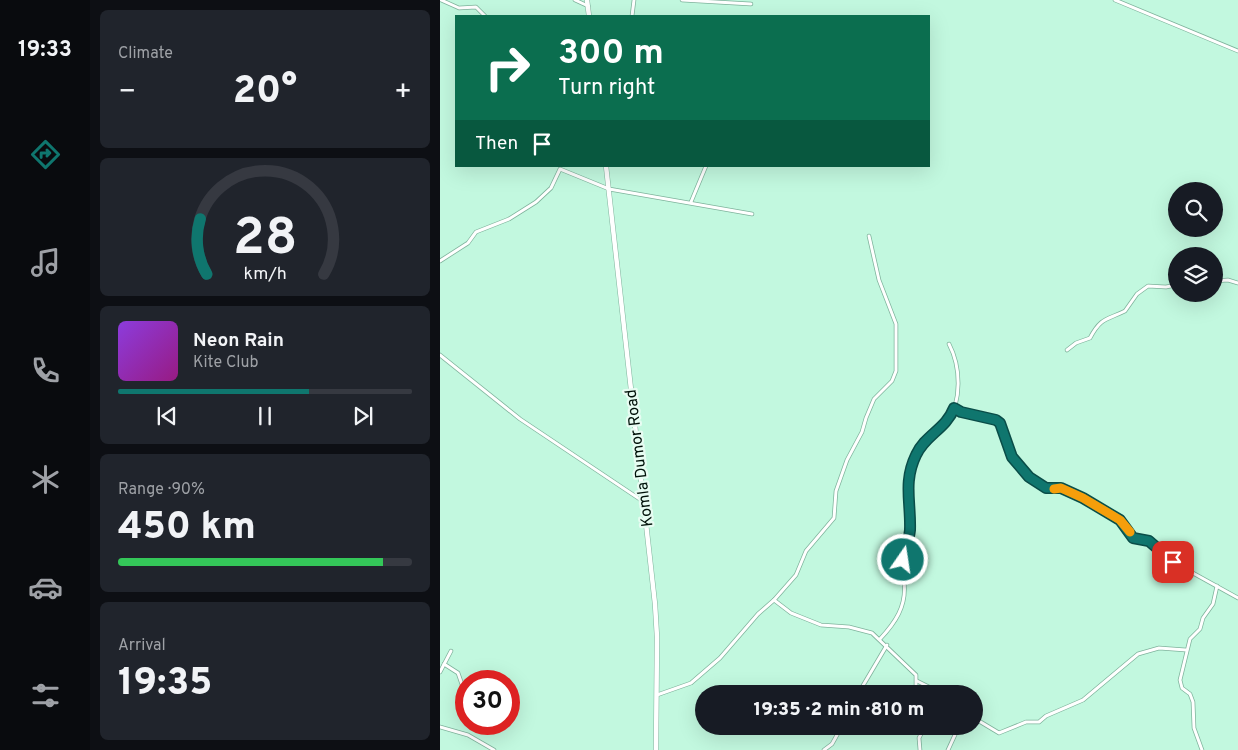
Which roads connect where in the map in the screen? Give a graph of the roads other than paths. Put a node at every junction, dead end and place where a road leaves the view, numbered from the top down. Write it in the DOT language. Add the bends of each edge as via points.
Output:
graph roads {
  1 [pos="441,0"];
  2 [pos="575,0"];
  3 [pos="588,0"];
  4 [pos="634,0"];
  5 [pos="682,0"];
  6 [pos="1115,0"];
  7 [pos="751,4"];
  8 [pos="588,6"];
  9 [pos="484,15"];
  10 [pos="589,15"];
  11 [pos="632,15"];
  12 [pos="1238,51"];
  13 [pos="606,167"];
  14 [pos="706,167"];
  15 [pos="609,189"];
  16 [pos="690,202"];
  17 [pos="752,214"];
  18 [pos="869,236"];
  19 [pos="440,261"];
  20 [pos="1223,280"];
  21 [pos="1238,283"];
  22 [pos="1168,287"];
  23 [pos="949,344"];
  24 [pos="1067,350"];
  25 [pos="440,355"];
  26 [pos="954,408"];
  27 [pos="645,503"];
  28 [pos="1218,586"];
  29 [pos="1238,598"];
  30 [pos="774,600"];
  31 [pos="880,639"];
  32 [pos="886,645"];
  33 [pos="1186,650"];
  34 [pos="451,652"];
  35 [pos="444,664"];
  36 [pos="440,672"];
  37 [pos="455,672"];
  38 [pos="917,681"];
  39 [pos="863,685"];
  40 [pos="917,685"];
  41 [pos="925,685"];
  42 [pos="657,695"];
  43 [pos="983,723"];
  44 [pos="440,727"];
  45 [pos="837,735"];
  46 [pos="920,735"];
  47 [pos="955,735"];
  48 [pos="494,750"];
  49 [pos="656,750"];
  50 [pos="824,750"];
  51 [pos="920,750"];
  52 [pos="948,750"];
  53 [pos="1202,750"];
  1 -- 9 [label="street" via="459,8 476,7"];
  2 -- 8 [label="street"];
  3 -- 8 [label="street"];
  4 -- 11 [label="street"];
  5 -- 7 [label="street"];
  6 -- 12 [label="street"];
  8 -- 10 [label="street"];
  13 -- 15 [label="street, Komla Dumor Road"];
  14 -- 16 [label="street"];
  15 -- 16 [label="street"];
  15 -- 19 [label="street" via="560,169 551,188 536,202 509,219 476,232 468,243"];
  15 -- 27 [label="street, Komla Dumor Road"];
  16 -- 17 [label="street"];
  18 -- 30 [label="street" via="879,280 896,324 896,371 892,381 874,399 862,432 846,460 835,499 834,518 806,551 796,575"];
  20 -- 21 [label="street"];
  22 -- 24 [label="street" via="1148,286 1137,294 1125,311 1110,315 1096,326 1090,338 1076,342"];
  23 -- 26 [label="street" via="956,359 958,380"];
  25 -- 27 [label="street" via="520,419"];
  26 -- 28 [label="street" via="1000,423 1012,457 1035,481 1046,488 1061,488 1083,498 1120,520 1133,538 1149,541 1173,562"];
  26 -- 31 [label="street" via="946,424 916,452 907,483 910,531 901,565 904,582 902,606 896,621"];
  27 -- 42 [label="street, Komla Dumor Road" via="657,637"];
  28 -- 29 [label="street"];
  28 -- 33 [label="street" via="1213,604 1200,629 1190,638"];
  30 -- 31 [label="street" via="791,613 813,622 866,631"];
  30 -- 42 [label="street" via="720,658 691,683"];
  31 -- 32 [label="street"];
  32 -- 38 [label="street" via="916,675"];
  32 -- 39 [label="street"];
  33 -- 43 [label="street" via="1159,648 1138,654 1083,700 1039,722 1026,722 999,733"];
  33 -- 53 [label="street" via="1181,684 1193,702 1194,728"];
  34 -- 35 [label="street"];
  35 -- 36 [label="street"];
  35 -- 37 [label="street"];
  38 -- 40 [label="street"];
  38 -- 41 [label="street"];
  42 -- 49 [label="street, Komla Dumor Road"];
  44 -- 48 [label="street" via="468,735"];
  45 -- 50 [label="street"];
  46 -- 51 [label="street"];
  47 -- 52 [label="street"];
}
